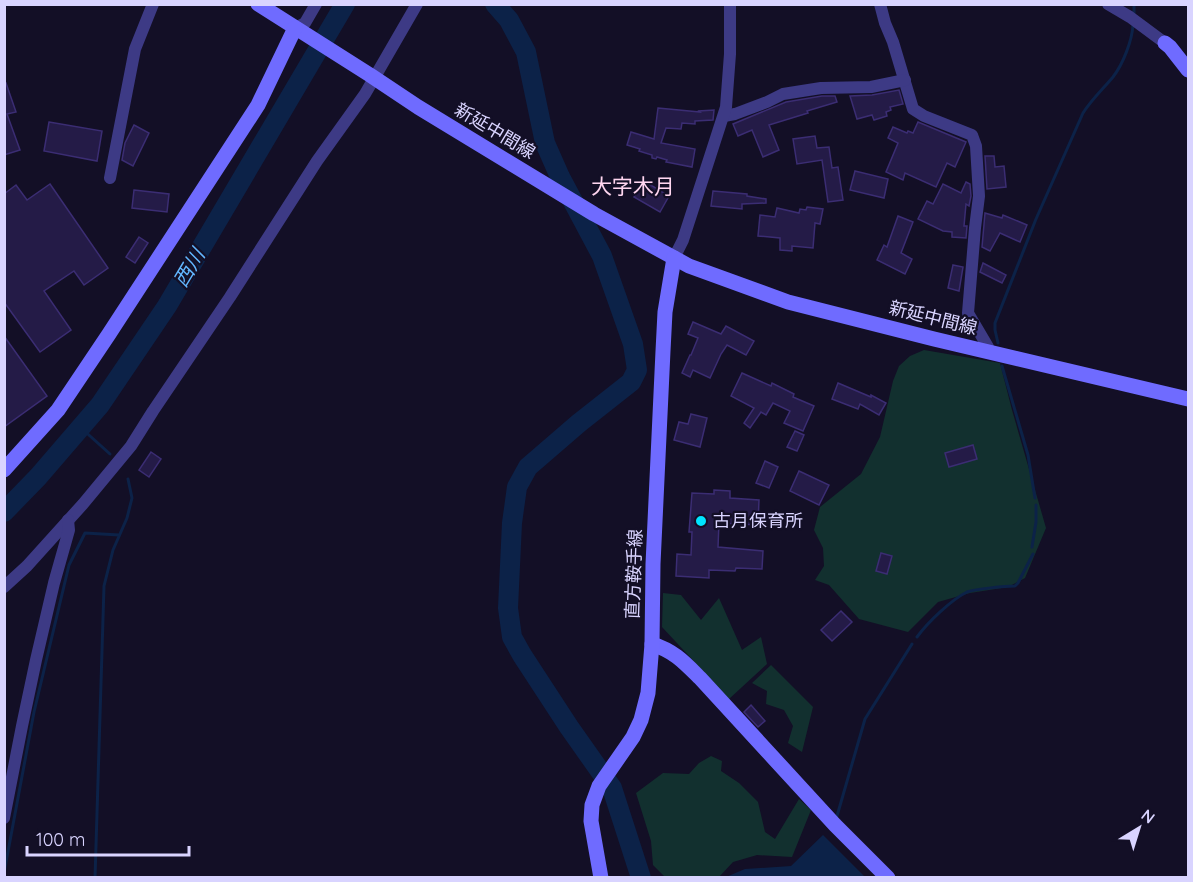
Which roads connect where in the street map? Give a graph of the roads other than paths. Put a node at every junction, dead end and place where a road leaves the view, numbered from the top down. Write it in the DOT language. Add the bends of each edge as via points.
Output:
graph roads {
  1 [pos="153,4"];
  2 [pos="258,4"];
  3 [pos="316,4"];
  4 [pos="417,4"];
  5 [pos="730,4"];
  6 [pos="880,4"];
  7 [pos="1108,4"];
  8 [pos="1129,11"];
  9 [pos="302,33"];
  10 [pos="1165,44"];
  11 [pos="1188,70"];
  12 [pos="372,76"];
  13 [pos="904,80"];
  14 [pos="724,116"];
  15 [pos="110,178"];
  16 [pos="674,258"];
  17 [pos="988,351"];
  18 [pos="1188,399"];
  19 [pos="4,470"];
  20 [pos="68,520"];
  21 [pos="4,587"];
  22 [pos="652,644"];
  23 [pos="4,818"];
  24 [pos="601,878"];
  25 [pos="888,878"];
  1 -- 15 [label="street" via="135,49"];
  2 -- 9 [label="main road, 新延中間線"];
  3 -- 9 [label="street"];
  4 -- 12 [label="street"];
  5 -- 14 [label="street"];
  6 -- 13 [label="street"];
  7 -- 8 [label="street"];
  8 -- 10 [label="street"];
  9 -- 12 [label="main road, 新延中間線"];
  9 -- 19 [label="main road" via="58,410"];
  10 -- 11 [label="main road"];
  12 -- 16 [label="main road, 新延中間線" via="594,214"];
  12 -- 20 [label="street" via="131,446"];
  13 -- 14 [label="street" via="871,87 783,94"];
  13 -- 17 [label="street" via="913,109 972,135 976,146 980,196 968,313"];
  14 -- 16 [label="street"];
  16 -- 17 [label="main road, 新延中間線" via="788,302"];
  16 -- 22 [label="main road, 直方鞍手線" via="665,312"];
  17 -- 18 [label="main road, 新延中間線"];
  20 -- 21 [label="street"];
  20 -- 23 [label="street" via="69,530 36,660"];
  22 -- 24 [label="main road, 直方鞍手線" via="648,693 641,720 599,786 592,805"];
  22 -- 25 [label="main road" via="679,657"];
}
